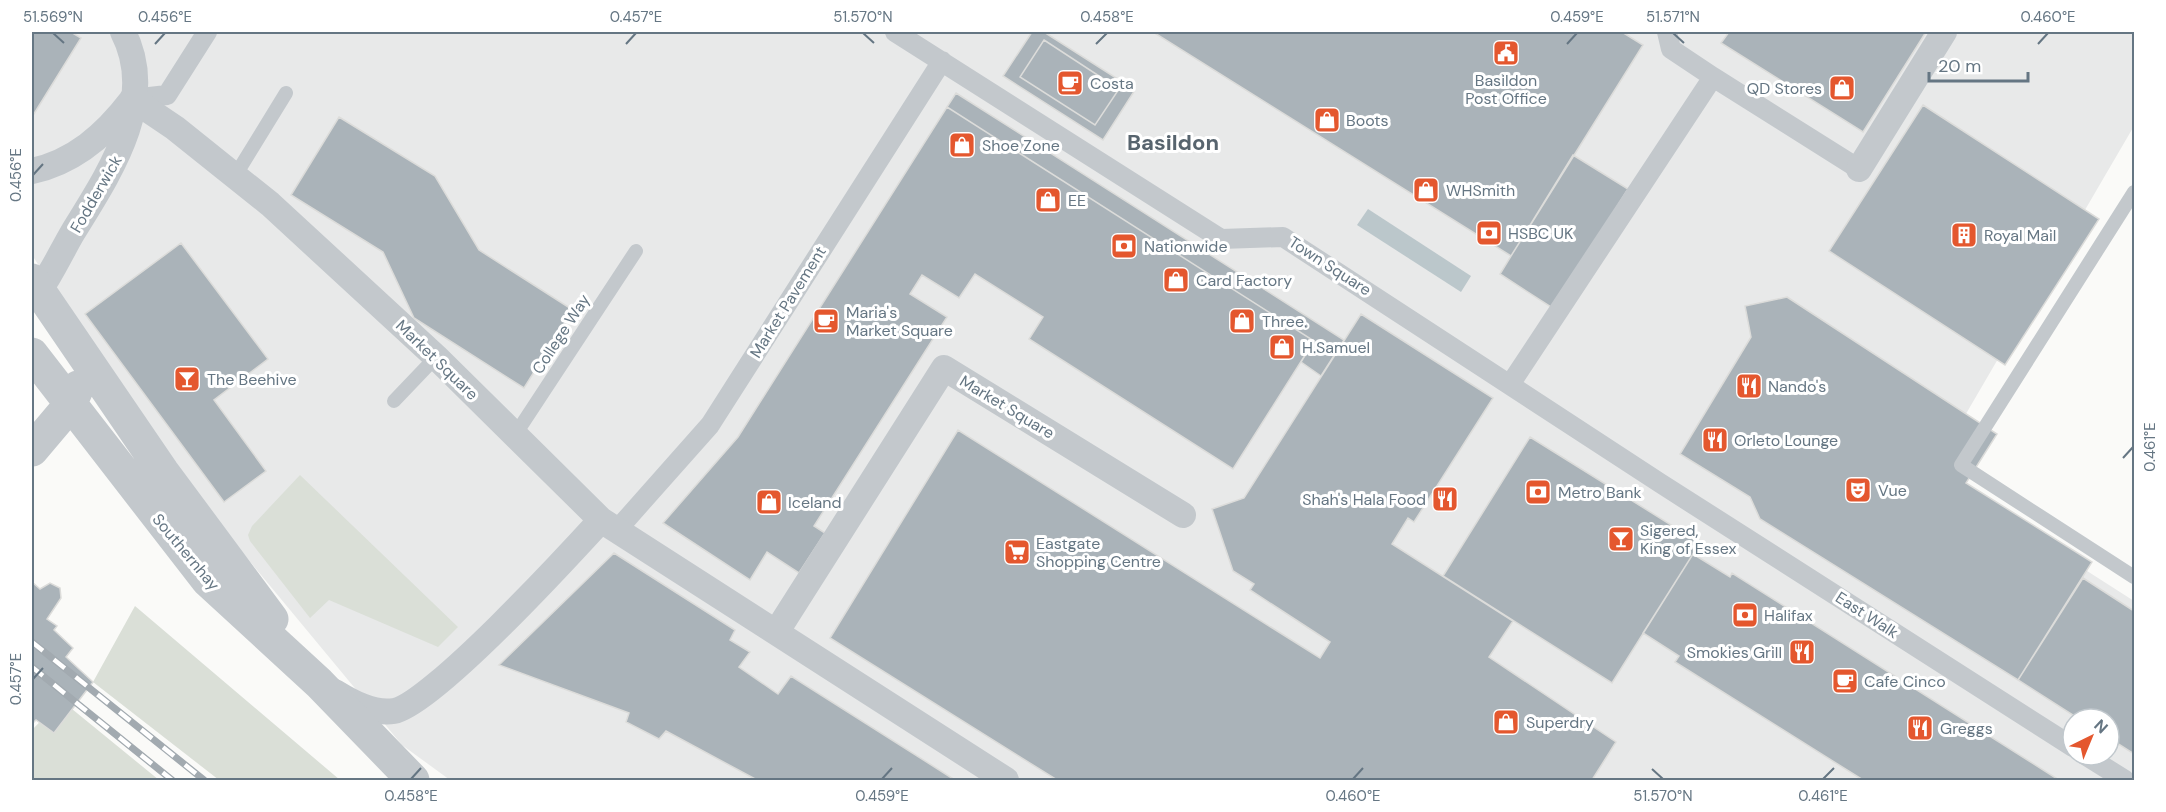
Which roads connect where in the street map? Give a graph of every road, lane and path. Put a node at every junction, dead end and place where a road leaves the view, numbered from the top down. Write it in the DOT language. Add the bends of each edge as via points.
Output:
graph roads {
  1 [pos="123,32"];
  2 [pos="207,32"];
  3 [pos="895,32"];
  4 [pos="1666,32"];
  5 [pos="1944,32"];
  6 [pos="942,61"];
  7 [pos="1713,76"];
  8 [pos="286,93"];
  9 [pos="132,99"];
  10 [pos="1860,169"];
  11 [pos="32,171"];
  12 [pos="235,176"];
  13 [pos="2134,192"];
  14 [pos="636,251"];
  15 [pos="34,290"];
  16 [pos="74,344"];
  17 [pos="32,354"];
  18 [pos="436,357"];
  19 [pos="1511,383"];
  20 [pos="394,401"];
  21 [pos="70,405"];
  22 [pos="121,412"];
  23 [pos="515,435"];
  24 [pos="32,450"];
  25 [pos="1660,483"];
  26 [pos="1183,515"];
  27 [pos="609,526"];
  28 [pos="2134,577"];
  29 [pos="777,631"];
  30 [pos="319,683"];
  31 [pos="2061,739"];
  32 [pos="2104,767"];
  33 [pos="413,780"];
  34 [pos="1006,780"];
  35 [pos="2125,780"];
  1 -- 9 [label="street" via="135,68"];
  2 -- 9 [label="street" via="167,95"];
  3 -- 6 [label="street, Town Square"];
  4 -- 7 [label="street" via="1671,49"];
  5 -- 10 [label="street"];
  6 -- 19 [label="street, Town Square" via="1221,239 1283,237"];
  6 -- 27 [label="street, Market Pavement" via="710,425"];
  7 -- 10 [label="street"];
  7 -- 19 [label="street"];
  8 -- 12 [label="lane"];
  9 -- 11 [label="street, Fodderwick" via="114,124 94,141 70,158"];
  9 -- 12 [label="street, Market Square"];
  9 -- 15 [label="street, Fodderwick" via="122,148 111,172"];
  12 -- 18 [label="street, Market Square"];
  13 -- 28 [label="lane" via="1961,465"];
  14 -- 23 [label="lane, College Way"];
  15 -- 16 [label="street, Southernhay"];
  16 -- 21 [label="street, Southernhay" via="80,373"];
  16 -- 22 [label="street, Southernhay"];
  17 -- 21 [label="street, Southernhay"];
  18 -- 20 [label="lane"];
  18 -- 23 [label="street, Market Square"];
  19 -- 25 [label="street, Town Square"];
  21 -- 22 [label="street" via="81,399 94,400"];
  21 -- 24 [label="street"];
  21 -- 30 [label="street, Southernhay" via="207,580"];
  22 -- 30 [label="street, Southernhay"];
  23 -- 27 [label="street, Market Square"];
  25 -- 31 [label="street, East Walk"];
  26 -- 29 [label="street, Market Square" via="944,368"];
  27 -- 29 [label="street, Market Square"];
  27 -- 30 [label="street, Market Pavement" via="464,660 417,700 397,711 378,712"];
  29 -- 34 [label="street, Market Square"];
  30 -- 33 [label="street, Southernhay"];
  32 -- 35 [label="street"];
}
